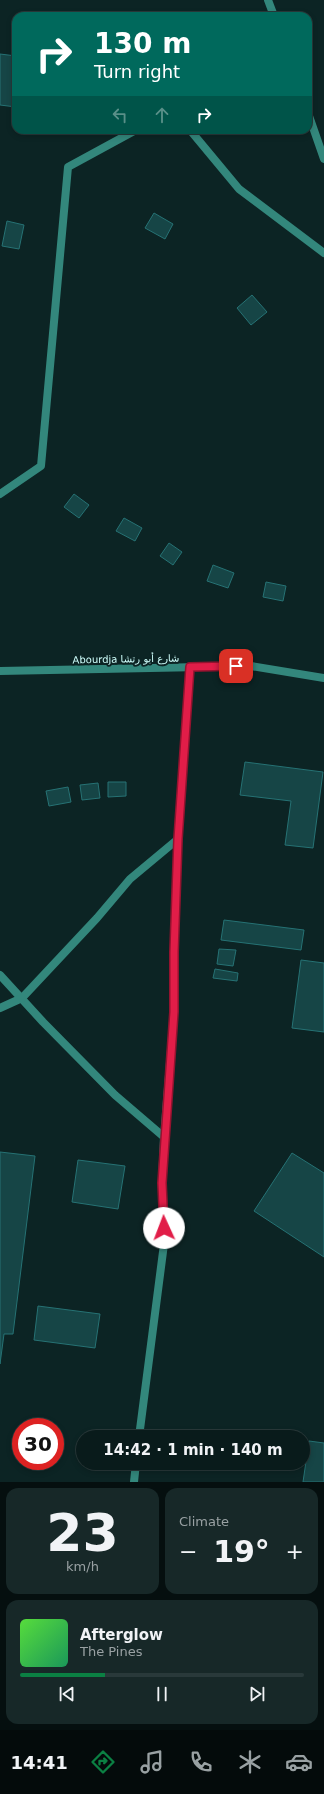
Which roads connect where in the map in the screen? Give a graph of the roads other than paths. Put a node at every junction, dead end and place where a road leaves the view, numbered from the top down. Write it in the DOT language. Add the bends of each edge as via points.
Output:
graph roads {
  1 [pos="268,0"];
  2 [pos="272,12"];
  3 [pos="312,124"];
  4 [pos="129,134"];
  5 [pos="193,134"];
  6 [pos="324,159"];
  7 [pos="324,253"];
  8 [pos="0,494"];
  9 [pos="190,667"];
  10 [pos="0,671"];
  11 [pos="324,678"];
  12 [pos="178,839"];
  13 [pos="0,975"];
  14 [pos="22,998"];
  15 [pos="0,1008"];
  16 [pos="164,1137"];
  17 [pos="140,1430"];
  18 [pos="135,1470"];
  19 [pos="134,1482"];
  1 -- 2 [label="street"];
  3 -- 6 [label="street"];
  4 -- 8 [label="street" via="68,167 41,466"];
  5 -- 7 [label="street" via="239,189"];
  9 -- 10 [label="street, Abourdja شارع أبو رتشا"];
  9 -- 11 [label="street, Abourdja شارع أبو رتشا" via="251,666"];
  9 -- 12 [label="street"];
  12 -- 14 [label="street" via="130,879"];
  12 -- 16 [label="street" via="174,1012"];
  13 -- 14 [label="street"];
  14 -- 15 [label="street"];
  14 -- 16 [label="street" via="116,1095"];
  16 -- 17 [label="street" via="164,1244"];
  18 -- 19 [label="street"];
}
